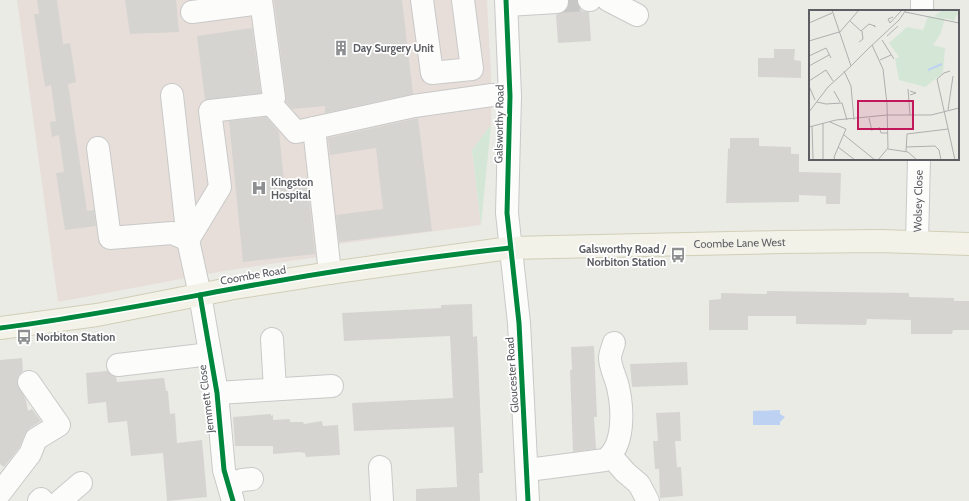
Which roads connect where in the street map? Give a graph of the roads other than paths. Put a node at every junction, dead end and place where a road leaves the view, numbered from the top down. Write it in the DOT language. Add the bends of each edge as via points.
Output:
graph roads {
  1 [pos="422,0"];
  2 [pos="463,0"];
  3 [pos="608,0"];
  4 [pos="261,2"];
  5 [pos="506,2"];
  6 [pos="557,2"];
  7 [pos="192,12"];
  8 [pos="636,15"];
  9 [pos="172,95"];
  10 [pos="510,96"];
  11 [pos="271,104"];
  12 [pos="314,128"];
  13 [pos="98,148"];
  14 [pos="919,160"];
  15 [pos="188,240"];
  16 [pos="917,242"];
  17 [pos="969,244"];
  18 [pos="510,248"];
  19 [pos="330,273"];
  20 [pos="200,294"];
  21 [pos="0,328"];
  22 [pos="272,339"];
  23 [pos="614,343"];
  24 [pos="210,354"];
  25 [pos="118,365"];
  26 [pos="29,382"];
  27 [pos="332,386"];
  28 [pos="275,389"];
  29 [pos="217,393"];
  30 [pos="611,456"];
  31 [pos="380,467"];
  32 [pos="528,470"];
  33 [pos="252,479"];
  34 [pos="81,483"];
  35 [pos="231,493"];
  36 [pos="0,494"];
  37 [pos="7,501"];
  38 [pos="39,501"];
  39 [pos="43,501"];
  40 [pos="60,501"];
  41 [pos="382,501"];
  42 [pos="528,501"];
  43 [pos="648,501"];
  1 -- 2 [label="street" via="432,73 472,69"];
  3 -- 8 [label="street"];
  4 -- 7 [label="street"];
  4 -- 11 [label="street" via="274,98"];
  5 -- 6 [label="street"];
  5 -- 10 [label="street, Galsworthy Road"];
  9 -- 15 [label="street, Jemmett Close"];
  10 -- 12 [label="street" via="492,95 414,106"];
  10 -- 18 [label="street, Galsworthy Road" via="507,213"];
  11 -- 12 [label="street" via="296,132"];
  11 -- 15 [label="street" via="210,111 220,187"];
  12 -- 19 [label="street"];
  13 -- 15 [label="street" via="110,238 172,233"];
  14 -- 16 [label="street, Wolsey Close"];
  15 -- 20 [label="street, Jemmett Close"];
  16 -- 17 [label="main road, Coombe Lane West"];
  16 -- 18 [label="main road, Coombe Lane West" via="758,242"];
  18 -- 19 [label="main road, Coombe Road"];
  18 -- 32 [label="street, Gloucester Road" via="519,323"];
  19 -- 20 [label="main road, Coombe Road"];
  20 -- 21 [label="main road, Coombe Road" via="96,315"];
  20 -- 24 [label="street, Jemmett Close"];
  22 -- 28 [label="street"];
  23 -- 30 [label="street" via="610,357 621,406 620,435"];
  24 -- 25 [label="street"];
  24 -- 29 [label="street, Jemmett Close"];
  26 -- 36 [label="street" via="59,425 36,439 30,454"];
  27 -- 28 [label="street"];
  28 -- 29 [label="street"];
  29 -- 35 [label="street, Jemmett Close" via="224,470"];
  30 -- 32 [label="street" via="605,460"];
  30 -- 43 [label="street" via="639,484"];
  31 -- 41 [label="street"];
  32 -- 42 [label="street, Gloucester Road"];
  33 -- 35 [label="street" via="242,480"];
  34 -- 40 [label="street"];
  36 -- 37 [label="street"];
  38 -- 39 [label="street"];
}
